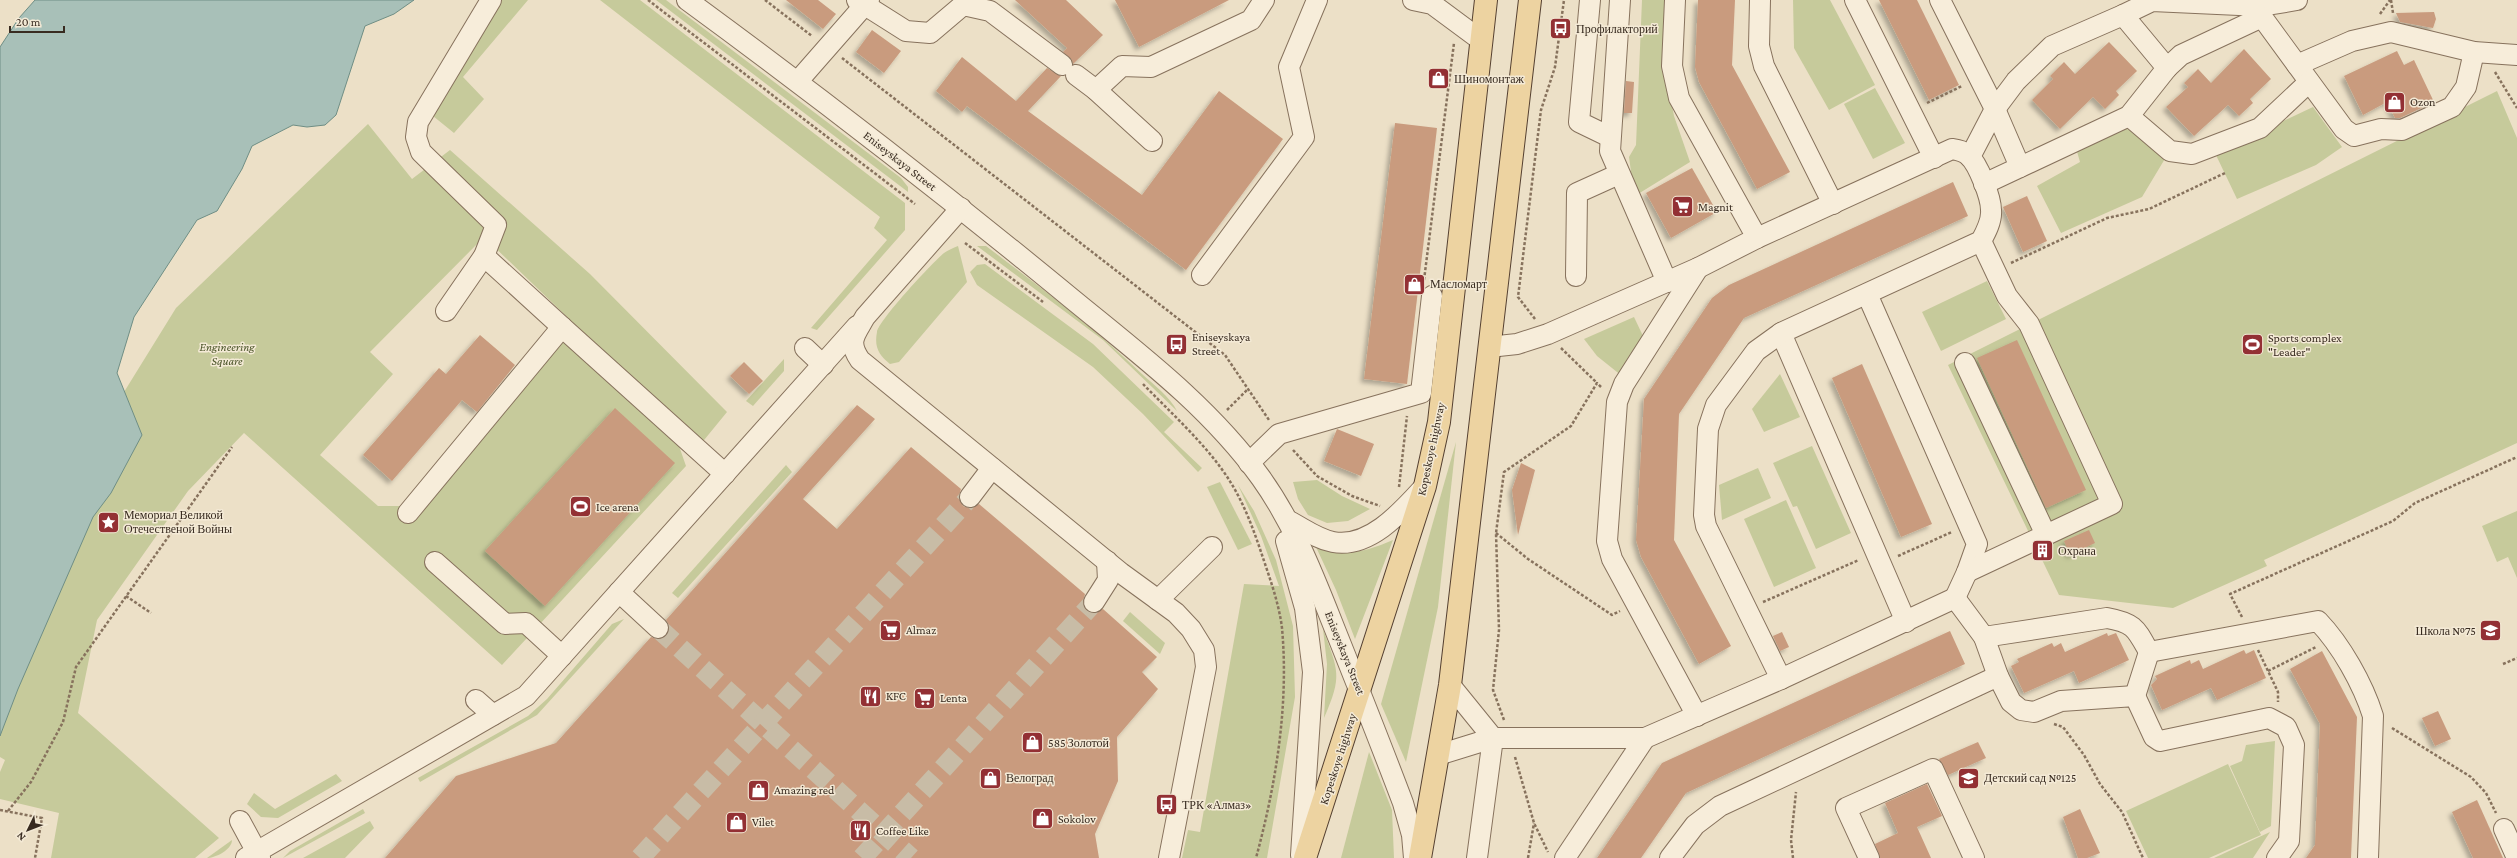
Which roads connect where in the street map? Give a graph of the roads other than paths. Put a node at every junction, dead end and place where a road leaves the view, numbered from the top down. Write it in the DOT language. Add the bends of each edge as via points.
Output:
graph roads {
  1 [pos="491,0"];
  2 [pos="687,0"];
  3 [pos="1264,0"];
  4 [pos="1317,0"];
  5 [pos="1486,0"];
  6 [pos="1530,0"];
  7 [pos="1590,0"];
  8 [pos="1620,0"];
  9 [pos="1675,0"];
  10 [pos="1760,0"];
  11 [pos="1855,0"];
  12 [pos="1940,0"];
  13 [pos="2297,0"];
  14 [pos="1426,1"];
  15 [pos="864,2"];
  16 [pos="2262,12"];
  17 [pos="2123,16"];
  18 [pos="1482,41"];
  19 [pos="2479,52"];
  20 [pos="2517,55"];
  21 [pos="2297,65"];
  22 [pos="2168,68"];
  23 [pos="798,81"];
  24 [pos="2309,82"];
  25 [pos="1096,90"];
  26 [pos="1995,109"];
  27 [pos="2130,116"];
  28 [pos="1610,137"];
  29 [pos="1152,141"];
  30 [pos="1970,157"];
  31 [pos="1934,158"];
  32 [pos="2020,167"];
  33 [pos="1620,174"];
  34 [pos="1984,184"];
  35 [pos="1834,204"];
  36 [pos="961,208"];
  37 [pos="1757,238"];
  38 [pos="1981,241"];
  39 [pos="484,256"];
  40 [pos="1698,268"];
  41 [pos="1202,275"];
  42 [pos="1576,276"];
  43 [pos="1667,282"];
  44 [pos="1866,294"];
  45 [pos="1432,296"];
  46 [pos="446,311"];
  47 [pos="865,317"];
  48 [pos="562,327"];
  49 [pos="1781,333"];
  50 [pos="1489,347"];
  51 [pos="805,348"];
  52 [pos="1965,363"];
  53 [pos="823,365"];
  54 [pos="1249,463"];
  55 [pos="992,468"];
  56 [pos="725,474"];
  57 [pos="1262,479"];
  58 [pos="1425,486"];
  59 [pos="970,497"];
  60 [pos="408,513"];
  61 [pos="1289,521"];
  62 [pos="2046,535"];
  63 [pos="1212,547"];
  64 [pos="1107,561"];
  65 [pos="435,562"];
  66 [pos="1967,572"];
  67 [pos="619,592"];
  68 [pos="1955,598"];
  69 [pos="1158,600"];
  70 [pos="1094,602"];
  71 [pos="1906,622"];
  72 [pos="658,628"];
  73 [pos="1984,637"];
  74 [pos="2149,652"];
  75 [pos="562,656"];
  76 [pos="1998,676"];
  77 [pos="1781,679"];
  78 [pos="1450,685"];
  79 [pos="1360,691"];
  80 [pos="2135,696"];
  81 [pos="476,700"];
  82 [pos="493,715"];
  83 [pos="1697,716"];
  84 [pos="1645,738"];
  85 [pos="1502,739"];
  86 [pos="1438,755"];
  87 [pos="240,821"];
  88 [pos="2501,823"];
  89 [pos="254,856"];
  90 [pos="1169,858"];
  91 [pos="1300,858"];
  92 [pos="1305,858"];
  93 [pos="1414,858"];
  94 [pos="1420,858"];
  95 [pos="1477,858"];
  96 [pos="1565,858"];
  97 [pos="1670,858"];
  98 [pos="1869,858"];
  99 [pos="1974,858"];
  100 [pos="2277,858"];
  101 [pos="2368,858"];
  102 [pos="2517,858"];
  1 -- 39 [label="street" via="418,122 416,137 421,152 496,225"];
  2 -- 23 [label="street, Eniseyskaya Street"];
  3 -- 25 [label="street" via="1251,20 1152,67 1122,66"];
  4 -- 41 [label="street" via="1289,67 1304,137"];
  5 -- 18 [label="main road, Kopeskoye highway"];
  6 -- 50 [label="main road"];
  7 -- 28 [label="street" via="1579,122"];
  8 -- 28 [label="street"];
  9 -- 37 [label="street" via="1672,66 1677,93"];
  10 -- 35 [label="street" via="1758,46 1764,66"];
  11 -- 31 [label="street"];
  12 -- 26 [label="street"];
  13 -- 16 [label="street"];
  14 -- 18 [label="street"];
  15 -- 23 [label="street"];
  15 -- 25 [label="street" via="906,31 930,33 963,5 990,11"];
  16 -- 17 [label="street" via="2152,0"];
  16 -- 21 [label="street"];
  16 -- 22 [label="street" via="2181,56"];
  17 -- 22 [label="street"];
  17 -- 26 [label="street" via="2052,46 2016,81"];
  18 -- 58 [label="main road, Kopeskoye highway" via="1439,422"];
  19 -- 20 [label="street"];
  19 -- 21 [label="street" via="2391,32 2352,41"];
  19 -- 24 [label="street" via="2466,87 2452,107 2402,130 2381,129 2354,136 2344,129"];
  21 -- 24 [label="street"];
  22 -- 27 [label="street"];
  23 -- 36 [label="street, Eniseyskaya Street"];
  24 -- 27 [label="street" via="2260,128 2192,154 2170,151"];
  25 -- 29 [label="street"];
  26 -- 30 [label="street"];
  26 -- 32 [label="street"];
  27 -- 32 [label="street"];
  28 -- 33 [label="street" via="1610,152"];
  30 -- 31 [label="street" via="1962,151 1952,149"];
  30 -- 34 [label="street"];
  31 -- 35 [label="street"];
  32 -- 34 [label="street"];
  33 -- 42 [label="street" via="1577,193"];
  33 -- 43 [label="street"];
  34 -- 38 [label="street" via="1992,210"];
  35 -- 37 [label="street"];
  36 -- 47 [label="street"];
  36 -- 54 [label="street, Eniseyskaya Street" via="1157,367 1210,416"];
  37 -- 40 [label="street"];
  38 -- 44 [label="street"];
  38 -- 62 [label="street" via="2007,296 2029,324 2112,504"];
  39 -- 46 [label="street"];
  39 -- 48 [label="street"];
  40 -- 43 [label="street"];
  40 -- 83 [label="street" via="1624,384 1617,402 1607,541 1612,559"];
  43 -- 50 [label="street" via="1548,334 1517,344"];
  44 -- 49 [label="street"];
  44 -- 66 [label="street" via="1977,544"];
  45 -- 54 [label="street" via="1421,393 1279,434"];
  47 -- 53 [label="street"];
  47 -- 55 [label="street" via="853,338 853,350 860,360"];
  48 -- 56 [label="street"];
  48 -- 60 [label="street"];
  49 -- 71 [label="street"];
  49 -- 77 [label="street" via="1756,351 1716,405 1708,429 1704,515 1706,526"];
  50 -- 78 [label="main road"];
  51 -- 53 [label="street"];
  52 -- 62 [label="street"];
  53 -- 56 [label="street"];
  54 -- 57 [label="street, Eniseyskaya Street"];
  55 -- 59 [label="street"];
  55 -- 64 [label="street"];
  56 -- 67 [label="street"];
  57 -- 61 [label="street, Eniseyskaya Street"];
  57 -- 91 [label="street, Eniseyskaya Street" via="1292,560 1305,608 1313,672"];
  58 -- 61 [label="street" via="1400,513 1372,533 1353,541 1334,542"];
  58 -- 79 [label="main road, Kopeskoye highway"];
  61 -- 79 [label="street, Eniseyskaya Street"];
  62 -- 66 [label="street"];
  63 -- 69 [label="street"];
  64 -- 69 [label="street"];
  64 -- 70 [label="street" via="1108,580"];
  65 -- 75 [label="street" via="505,624 526,624"];
  66 -- 68 [label="street"];
  67 -- 72 [label="street"];
  67 -- 75 [label="street"];
  68 -- 71 [label="street"];
  68 -- 73 [label="street"];
  69 -- 90 [label="street" via="1192,629 1204,650 1206,667"];
  71 -- 77 [label="street"];
  73 -- 74 [label="street" via="2107,618 2126,621 2137,631"];
  73 -- 76 [label="street"];
  74 -- 80 [label="street"];
  74 -- 101 [label="street" via="2318,621 2334,637 2369,703 2373,716"];
  75 -- 82 [label="street" via="526,696"];
  76 -- 80 [label="street" via="2011,702 2021,710 2034,712 2061,701"];
  76 -- 97 [label="street" via="1720,806 1695,825"];
  77 -- 83 [label="street"];
  78 -- 85 [label="street"];
  78 -- 86 [label="main road"];
  79 -- 92 [label="main road, Kopeskoye highway"];
  79 -- 93 [label="street, Eniseyskaya Street" via="1404,803 1412,835"];
  80 -- 100 [label="street" via="2154,737 2160,741 2269,718 2286,727 2294,745 2289,840"];
  81 -- 82 [label="street"];
  82 -- 89 [label="street"];
  83 -- 84 [label="street"];
  84 -- 85 [label="street"];
  84 -- 96 [label="street"];
  85 -- 86 [label="street"];
  85 -- 95 [label="street"];
  86 -- 94 [label="main road"];
  87 -- 89 [label="street"];
  88 -- 102 [label="street"];
  98 -- 99 [label="street" via="1846,808 1933,769"];
}
